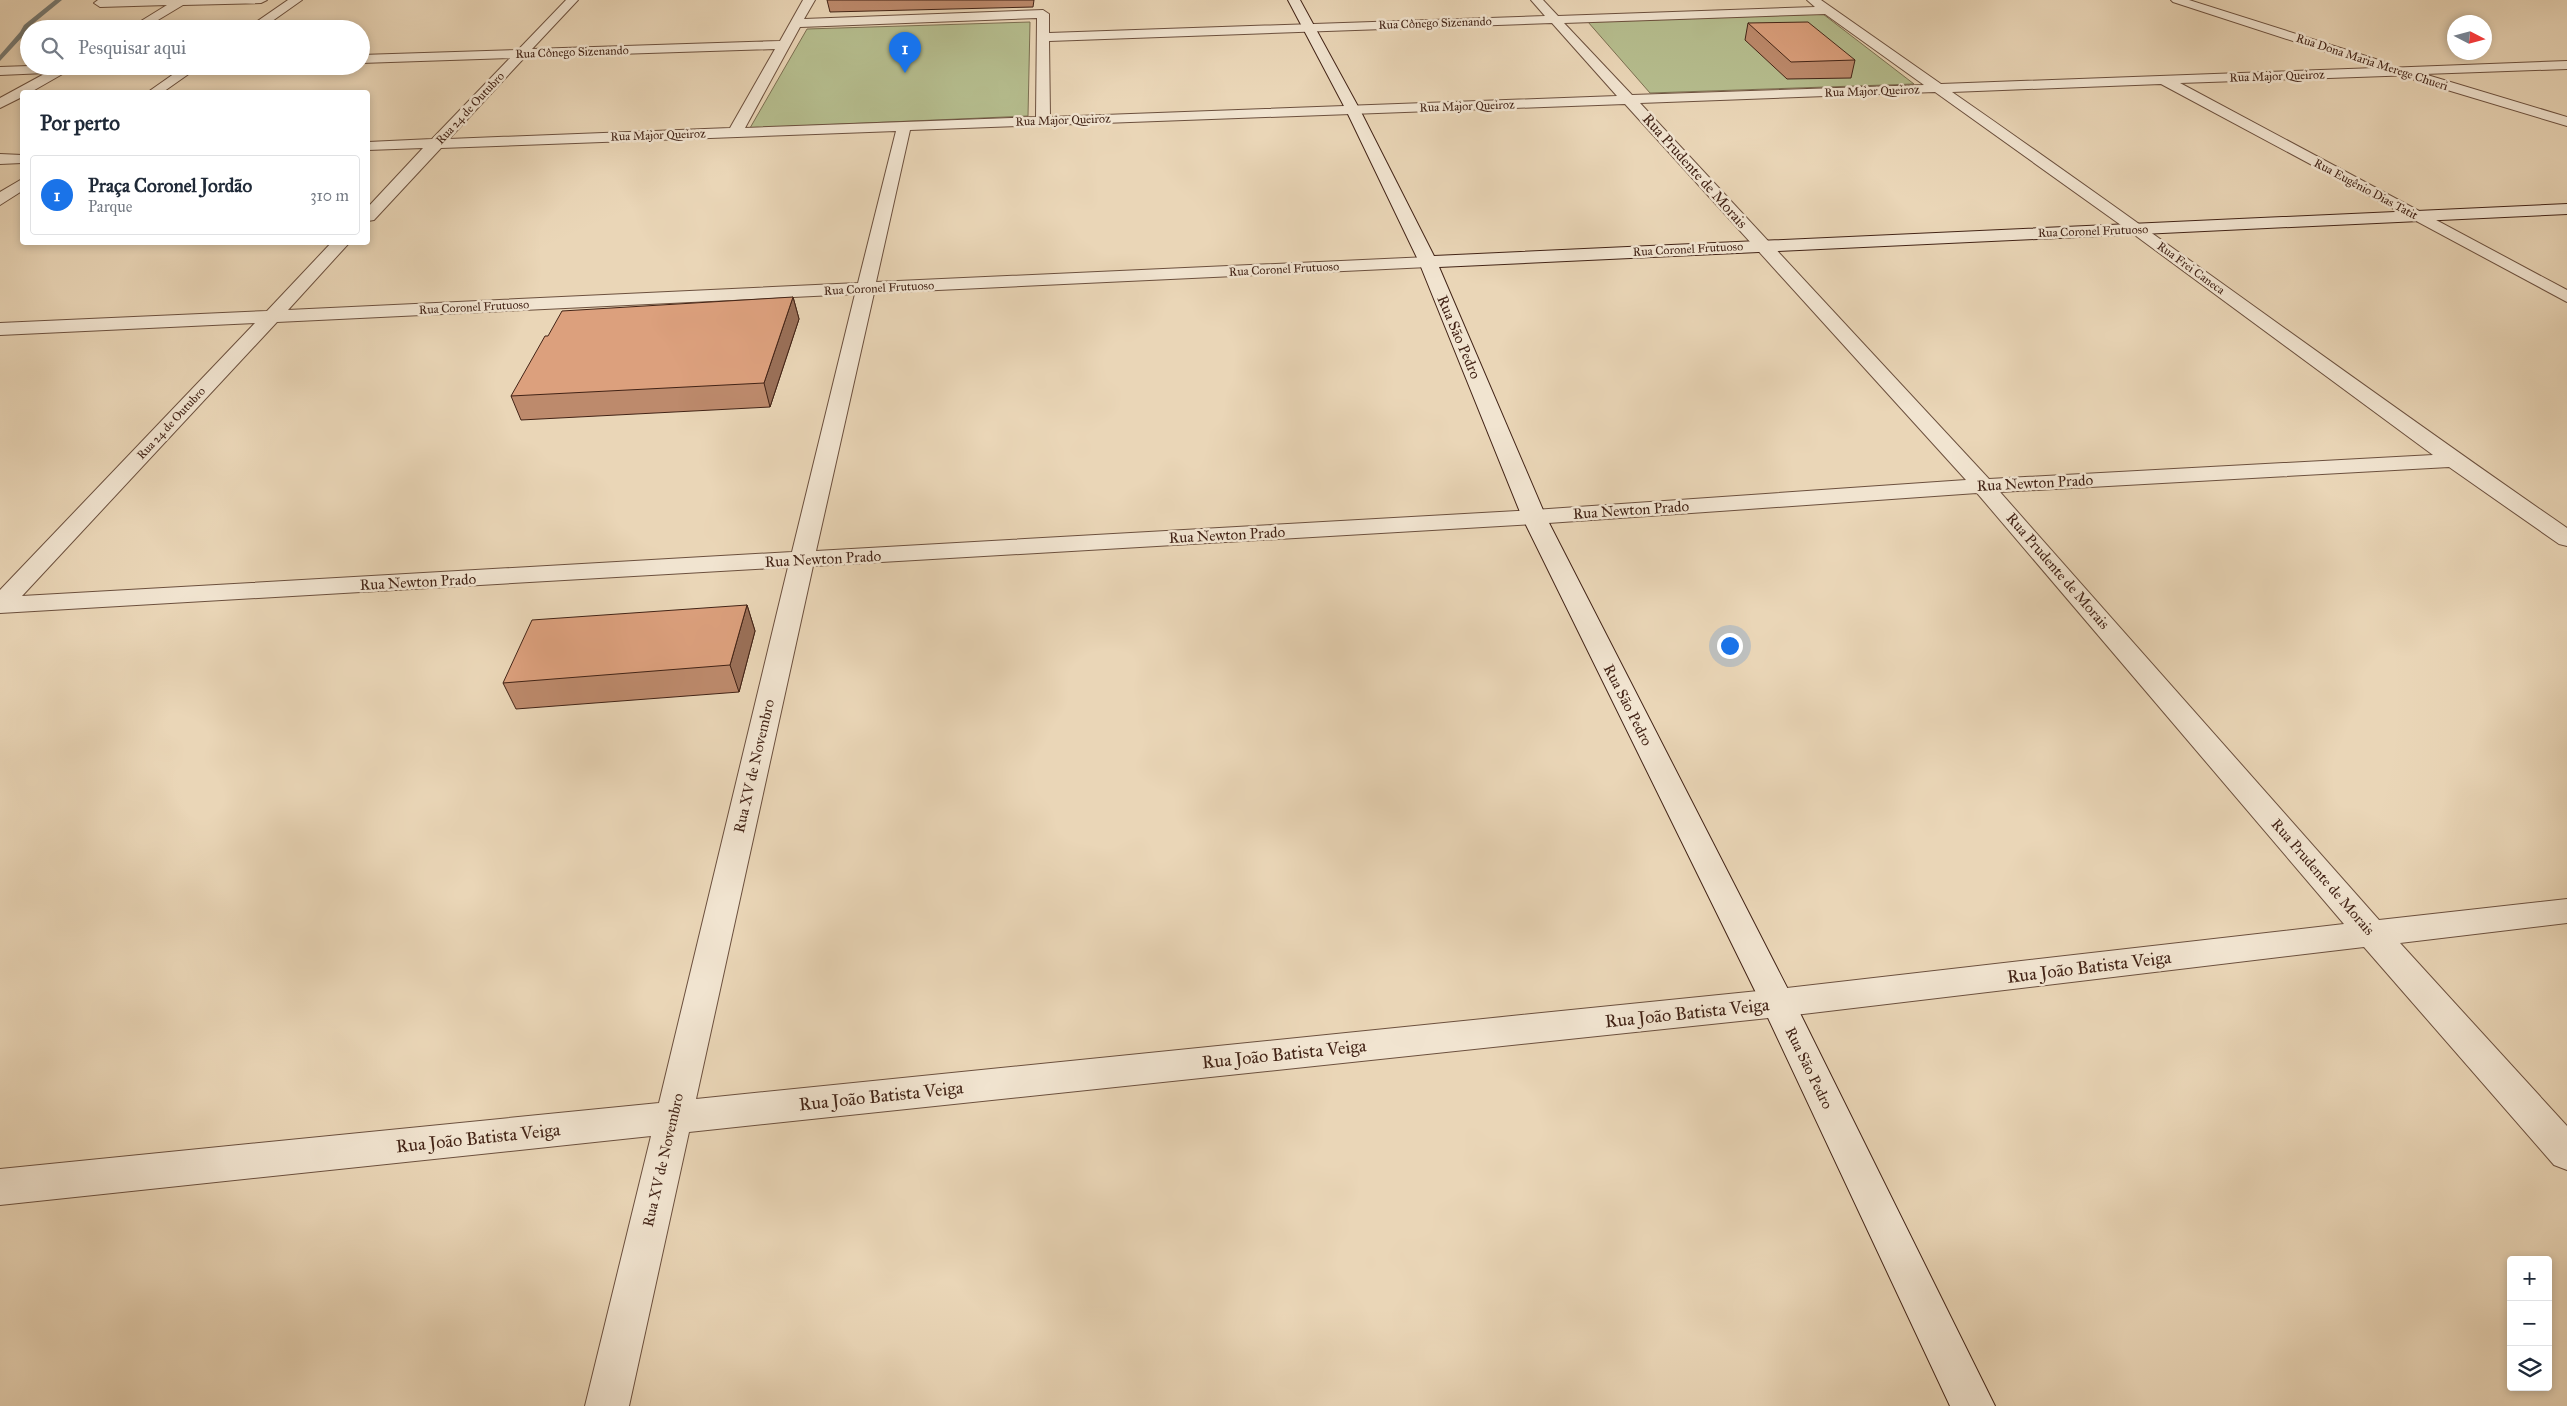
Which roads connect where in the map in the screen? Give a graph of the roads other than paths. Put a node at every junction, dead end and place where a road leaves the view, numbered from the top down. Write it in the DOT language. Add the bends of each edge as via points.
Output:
graph roads {
  1 [pos="261,0"];
  2 [pos="296,0"];
  3 [pos="572,0"];
  4 [pos="809,0"];
  5 [pos="1043,0"];
  6 [pos="1294,0"];
  7 [pos="1537,0"];
  8 [pos="2177,0"];
  9 [pos="164,1"];
  10 [pos="181,2"];
  11 [pos="100,3"];
  12 [pos="1820,5"];
  13 [pos="1043,14"];
  14 [pos="1553,19"];
  15 [pos="150,20"];
  16 [pos="266,20"];
  17 [pos="797,23"];
  18 [pos="1308,28"];
  19 [pos="1043,36"];
  20 [pos="784,45"];
  21 [pos="521,54"];
  22 [pos="370,59"];
  23 [pos="2567,65"];
  24 [pos="20,70"];
  25 [pos="0,71"];
  26 [pos="2399,71"];
  27 [pos="52,75"];
  28 [pos="180,75"];
  29 [pos="2190,79"];
  30 [pos="2165,80"];
  31 [pos="1937,88"];
  32 [pos="25,90"];
  33 [pos="158,90"];
  34 [pos="20,93"];
  35 [pos="1631,101"];
  36 [pos="0,104"];
  37 [pos="1352,110"];
  38 [pos="1042,121"];
  39 [pos="2567,122"];
  40 [pos="904,126"];
  41 [pos="735,132"];
  42 [pos="438,143"];
  43 [pos="370,146"];
  44 [pos="20,158"];
  45 [pos="0,159"];
  46 [pos="20,185"];
  47 [pos="0,200"];
  48 [pos="2567,209"];
  49 [pos="370,214"];
  50 [pos="2446,214"];
  51 [pos="2416,216"];
  52 [pos="2472,228"];
  53 [pos="2138,229"];
  54 [pos="339,245"];
  55 [pos="1762,245"];
  56 [pos="1428,262"];
  57 [pos="867,288"];
  58 [pos="2567,297"];
  59 [pos="271,316"];
  60 [pos="0,329"];
  61 [pos="2454,460"];
  62 [pos="1983,486"];
  63 [pos="1534,517"];
  64 [pos="2567,539"];
  65 [pos="802,560"];
  66 [pos="0,605"];
  67 [pos="2567,911"];
  68 [pos="2372,934"];
  69 [pos="1778,1004"];
  70 [pos="673,1118"];
  71 [pos="2567,1153"];
  72 [pos="0,1187"];
  73 [pos="607,1406"];
  74 [pos="1973,1406"];
  1 -- 10 [label="street"];
  2 -- 16 [label="street"];
  3 -- 21 [label="street, Rua 24 de Outubro"];
  4 -- 17 [label="street"];
  5 -- 13 [label="street"];
  6 -- 18 [label="street, Rua São Pedro"];
  7 -- 14 [label="street, Rua Prudente de Morais"];
  8 -- 26 [label="street, Rua Dona Maria Merege Chueri"];
  9 -- 10 [label="street"];
  9 -- 11 [label="street"];
  10 -- 15 [label="street"];
  12 -- 14 [label="street, Rua Cônego Sizenando"];
  12 -- 31 [label="street, Rua Frei Caneca"];
  13 -- 17 [label="street"];
  13 -- 19 [label="street"];
  14 -- 18 [label="street, Rua Cônego Sizenando"];
  14 -- 35 [label="street, Rua Prudente de Morais"];
  17 -- 20 [label="street"];
  18 -- 19 [label="street, Rua Cônego Sizenando"];
  18 -- 37 [label="street, Rua São Pedro"];
  19 -- 38 [label="street"];
  20 -- 21 [label="street, Rua Cônego Sizenando"];
  20 -- 41 [label="street"];
  21 -- 22 [label="street, Rua Cônego Sizenando"];
  21 -- 42 [label="street, Rua 24 de Outubro"];
  23 -- 26 [label="street, Rua Major Queiroz"];
  24 -- 25 [label="street"];
  26 -- 29 [label="street, Rua Major Queiroz"];
  26 -- 39 [label="street, Rua Dona Maria Merege Chueri"];
  27 -- 32 [label="street"];
  28 -- 33 [label="street"];
  29 -- 30 [label="street, Rua Major Queiroz"];
  29 -- 50 [label="street, Rua Eugênio Dias Tatit"];
  30 -- 31 [label="street, Rua Major Queiroz"];
  30 -- 51 [label="street, Rua Eugênio Dias Tatit"];
  31 -- 35 [label="street, Rua Major Queiroz"];
  31 -- 53 [label="street, Rua Frei Caneca"];
  34 -- 36 [label="street"];
  35 -- 37 [label="street, Rua Major Queiroz"];
  35 -- 55 [label="street, Rua Prudente de Morais"];
  37 -- 38 [label="street, Rua Major Queiroz"];
  37 -- 56 [label="street, Rua São Pedro"];
  38 -- 40 [label="street, Rua Major Queiroz"];
  40 -- 41 [label="street, Rua Major Queiroz"];
  40 -- 57 [label="street, Rua XV de Novembro"];
  41 -- 42 [label="street, Rua Major Queiroz"];
  42 -- 43 [label="street, Rua Major Queiroz"];
  42 -- 49 [label="street, Rua 24 de Outubro"];
  44 -- 45 [label="street"];
  46 -- 47 [label="street"];
  48 -- 50 [label="street, Rua Coronel Frutuoso"];
  50 -- 51 [label="street, Rua Coronel Frutuoso"];
  50 -- 52 [label="street, Rua Eugênio Dias Tatit"];
  51 -- 53 [label="street, Rua Coronel Frutuoso"];
  51 -- 58 [label="street, Rua Eugênio Dias Tatit"];
  53 -- 55 [label="street, Rua Coronel Frutuoso"];
  53 -- 61 [label="street, Rua Frei Caneca"];
  54 -- 59 [label="street, Rua 24 de Outubro"];
  55 -- 56 [label="street, Rua Coronel Frutuoso"];
  55 -- 62 [label="street, Rua Prudente de Morais"];
  56 -- 57 [label="street, Rua Coronel Frutuoso"];
  56 -- 63 [label="street, Rua São Pedro"];
  57 -- 59 [label="street, Rua Coronel Frutuoso"];
  57 -- 65 [label="street, Rua XV de Novembro"];
  59 -- 60 [label="street, Rua Coronel Frutuoso"];
  59 -- 66 [label="street, Rua 24 de Outubro"];
  61 -- 62 [label="street, Rua Newton Prado"];
  61 -- 64 [label="street, Rua Frei Caneca"];
  62 -- 63 [label="street, Rua Newton Prado"];
  62 -- 68 [label="street, Rua Prudente de Morais"];
  63 -- 65 [label="street, Rua Newton Prado"];
  63 -- 69 [label="street, Rua São Pedro"];
  65 -- 66 [label="street, Rua Newton Prado"];
  65 -- 70 [label="street, Rua XV de Novembro"];
  67 -- 68 [label="street, Rua João Batista Veiga"];
  68 -- 69 [label="street, Rua João Batista Veiga"];
  68 -- 71 [label="street, Rua Prudente de Morais"];
  69 -- 70 [label="street, Rua João Batista Veiga"];
  69 -- 74 [label="street, Rua São Pedro"];
  70 -- 72 [label="street, Rua João Batista Veiga"];
  70 -- 73 [label="street, Rua XV de Novembro"];
}
